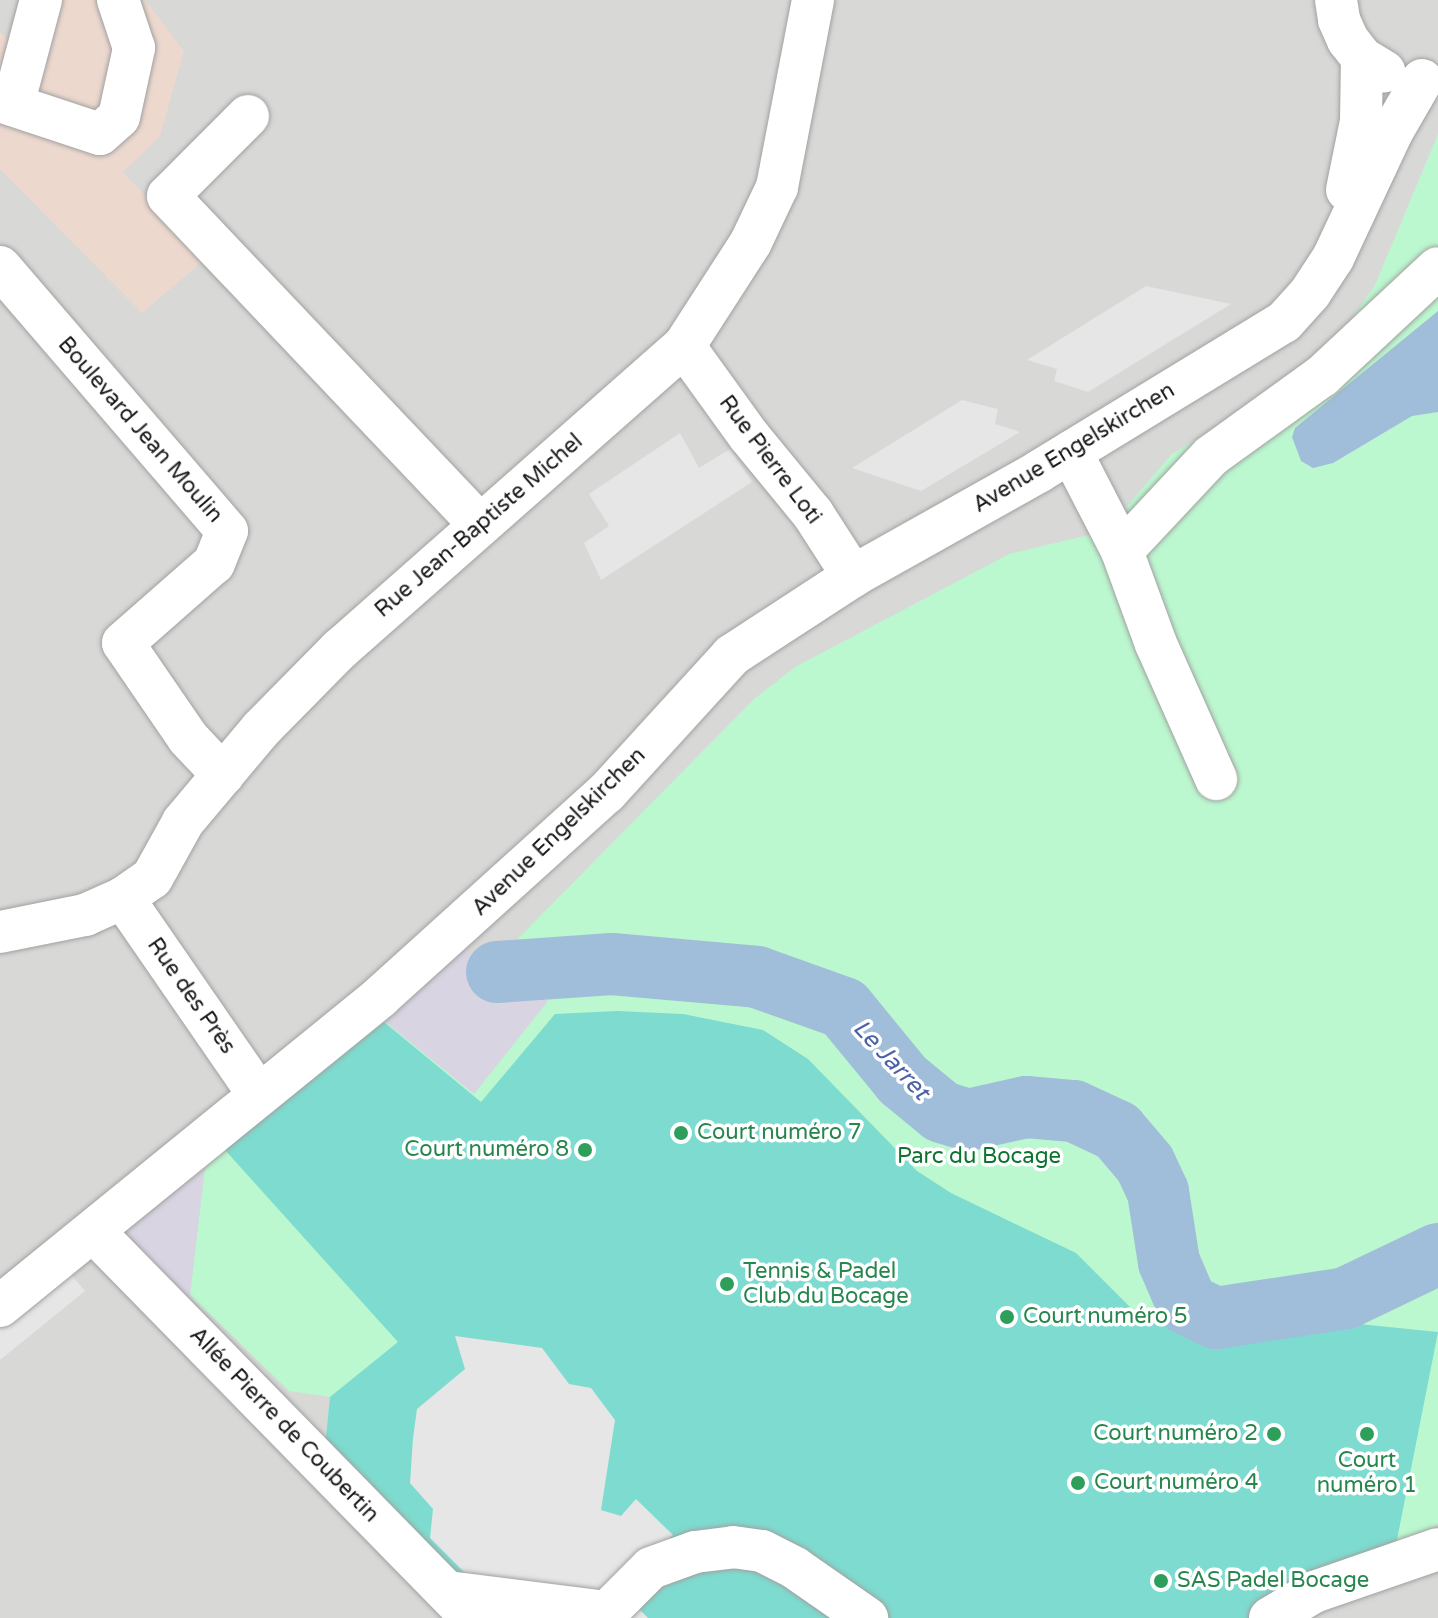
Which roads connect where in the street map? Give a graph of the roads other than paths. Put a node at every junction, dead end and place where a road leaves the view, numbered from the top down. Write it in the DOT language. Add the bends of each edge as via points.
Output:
graph roads {
  1 [pos="41,0"];
  2 [pos="118,0"];
  3 [pos="813,0"];
  4 [pos="1336,0"];
  5 [pos="1362,58"];
  6 [pos="1430,78"];
  7 [pos="6,103"];
  8 [pos="248,116"];
  9 [pos="1333,258"];
  10 [pos="0,267"];
  11 [pos="1438,268"];
  12 [pos="684,346"];
  13 [pos="1071,452"];
  14 [pos="479,524"];
  15 [pos="1122,551"];
  16 [pos="853,576"];
  17 [pos="223,775"];
  18 [pos="1216,779"];
  19 [pos="123,898"];
  20 [pos="0,932"];
  21 [pos="259,1095"];
  22 [pos="95,1233"];
  23 [pos="0,1306"];
  24 [pos="1438,1549"];
  25 [pos="460,1605"];
  26 [pos="609,1615"];
  27 [pos="867,1618"];
  28 [pos="1270,1618"];
  1 -- 7 [label="street"];
  2 -- 7 [label="street" via="134,48 119,117 100,134"];
  3 -- 12 [label="street, Rue Jean-Baptiste Michel" via="777,187 751,242"];
  4 -- 5 [label="street" via="1339,20"];
  5 -- 6 [label="street" via="1390,74"];
  5 -- 9 [label="street, Avenue Engelskirchen" via="1361,121"];
  6 -- 9 [label="street, Avenue Engelskirchen" via="1392,132"];
  8 -- 14 [label="street" via="168,196"];
  9 -- 13 [label="street, Avenue Engelskirchen" via="1284,322"];
  10 -- 17 [label="street, Boulevard Jean Moulin" via="227,531 214,563 123,643 188,738"];
  11 -- 15 [label="street" via="1322,376 1211,456"];
  12 -- 14 [label="street, Rue Jean-Baptiste Michel"];
  12 -- 16 [label="street, Rue Pierre Loti" via="813,514"];
  13 -- 15 [label="street"];
  13 -- 16 [label="street, Avenue Engelskirchen"];
  14 -- 17 [label="street, Rue Jean-Baptiste Michel" via="340,649"];
  15 -- 18 [label="street" via="1156,644"];
  16 -- 21 [label="street, Avenue Engelskirchen" via="732,655 607,792 381,996"];
  17 -- 19 [label="street, Rue Jean-Baptiste Michel" via="183,822 152,878"];
  19 -- 20 [label="street, Rue Jean-Baptiste Michel" via="74,918"];
  19 -- 21 [label="street, Rue des Près"];
  21 -- 22 [label="street, Avenue Engelskirchen"];
  22 -- 23 [label="street, Avenue Engelskirchen"];
  22 -- 25 [label="street, Allée Pierre de Coubertin"];
  24 -- 28 [label="street" via="1314,1592"];
  25 -- 26 [label="street"];
  26 -- 27 [label="street" via="651,1568 695,1552 733,1547 762,1551 795,1568"];
}
